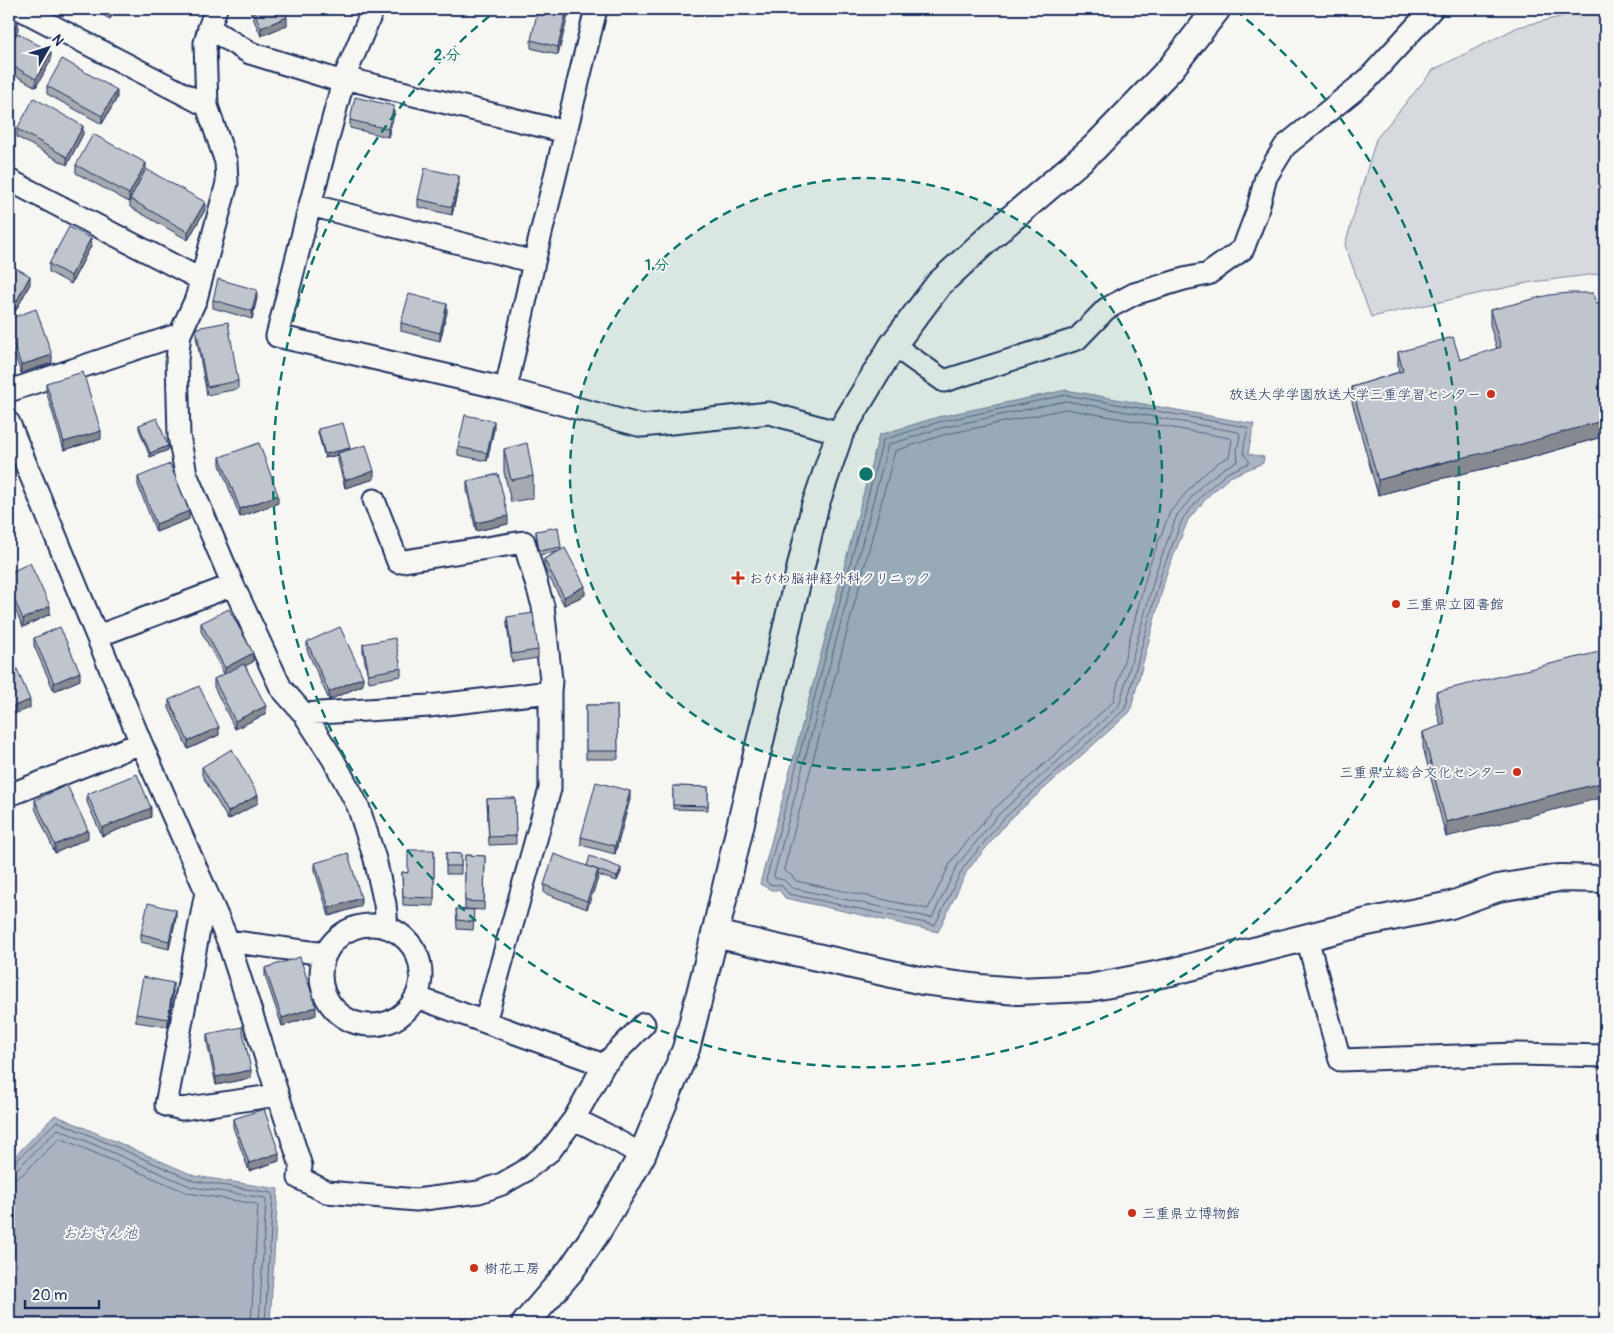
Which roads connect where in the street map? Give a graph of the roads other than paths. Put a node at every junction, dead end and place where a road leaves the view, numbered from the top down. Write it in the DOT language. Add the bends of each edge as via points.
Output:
graph roads {
  1 [pos="20,9"];
  2 [pos="373,9"];
  3 [pos="596,9"];
  4 [pos="1216,9"];
  5 [pos="1432,9"];
  6 [pos="213,18"];
  7 [pos="344,80"];
  8 [pos="207,106"];
  9 [pos="566,132"];
  10 [pos="9,180"];
  11 [pos="310,205"];
  12 [pos="534,262"];
  13 [pos="200,279"];
  14 [pos="180,334"];
  15 [pos="893,345"];
  16 [pos="506,389"];
  17 [pos="9,390"];
  18 [pos="9,424"];
  19 [pos="840,433"];
  20 [pos="374,500"];
  21 [pos="232,585"];
  22 [pos="98,636"];
  23 [pos="550,692"];
  24 [pos="304,714"];
  25 [pos="142,743"];
  26 [pos="9,795"];
  27 [pos="1605,879"];
  28 [pos="206,892"];
  29 [pos="387,927"];
  30 [pos="715,934"];
  31 [pos="1308,938"];
  32 [pos="228,941"];
  33 [pos="325,954"];
  34 [pos="416,997"];
  35 [pos="485,1022"];
  36 [pos="644,1024"];
  37 [pos="1605,1056"];
  38 [pos="604,1065"];
  39 [pos="278,1095"];
  40 [pos="574,1119"];
  41 [pos="642,1154"];
  42 [pos="525,1324"];
  1 -- 8 [label="street"];
  2 -- 7 [label="street"];
  3 -- 9 [label="street"];
  4 -- 15 [label="street" via="1172,68 1094,148 939,284"];
  5 -- 15 [label="street" via="1367,80 1285,146 1266,177 1243,249 1208,274 1134,294 1106,309 1077,339 944,381"];
  6 -- 7 [label="street" via="250,52"];
  6 -- 8 [label="street" via="205,43"];
  7 -- 9 [label="street"];
  7 -- 11 [label="street"];
  8 -- 13 [label="street" via="226,162 227,183"];
  9 -- 12 [label="street"];
  10 -- 13 [label="street"];
  11 -- 12 [label="street"];
  11 -- 16 [label="street" via="277,336"];
  12 -- 16 [label="street"];
  13 -- 14 [label="street" via="196,298"];
  14 -- 17 [label="street"];
  14 -- 21 [label="street" via="177,360 179,436 186,474"];
  15 -- 19 [label="street"];
  16 -- 19 [label="street" via="642,426 769,413"];
  18 -- 22 [label="street"];
  19 -- 30 [label="street" via="815,506"];
  20 -- 23 [label="street" via="398,562 524,542 542,606"];
  21 -- 22 [label="street"];
  21 -- 24 [label="street" via="281,688"];
  22 -- 25 [label="street"];
  23 -- 24 [label="street" via="429,706"];
  23 -- 35 [label="street" via="550,789"];
  24 -- 29 [label="street" via="358,806 385,904"];
  25 -- 26 [label="street"];
  25 -- 28 [label="street"];
  27 -- 31 [label="street" via="1559,878 1498,888 1451,905"];
  28 -- 32 [label="street"];
  28 -- 39 [label="street" via="166,1105 182,1109"];
  29 -- 33 [label="street" via="353,928 339,936"];
  29 -- 34 [label="street" via="401,935 419,961"];
  30 -- 31 [label="street" via="923,980 1018,991 1089,988 1171,972"];
  30 -- 41 [label="street" via="686,1049"];
  31 -- 37 [label="street" via="1340,1060 1517,1054"];
  32 -- 33 [label="street"];
  32 -- 39 [label="street"];
  33 -- 34 [label="street" via="321,981 326,998 336,1011 350,1020 382,1023 397,1017"];
  34 -- 35 [label="street"];
  35 -- 38 [label="street"];
  36 -- 38 [label="street"];
  38 -- 40 [label="street"];
  39 -- 40 [label="street" via="301,1166 299,1178 327,1192 416,1200 479,1192 502,1184 550,1150"];
  40 -- 41 [label="street"];
  41 -- 42 [label="street" via="577,1262"];
}
